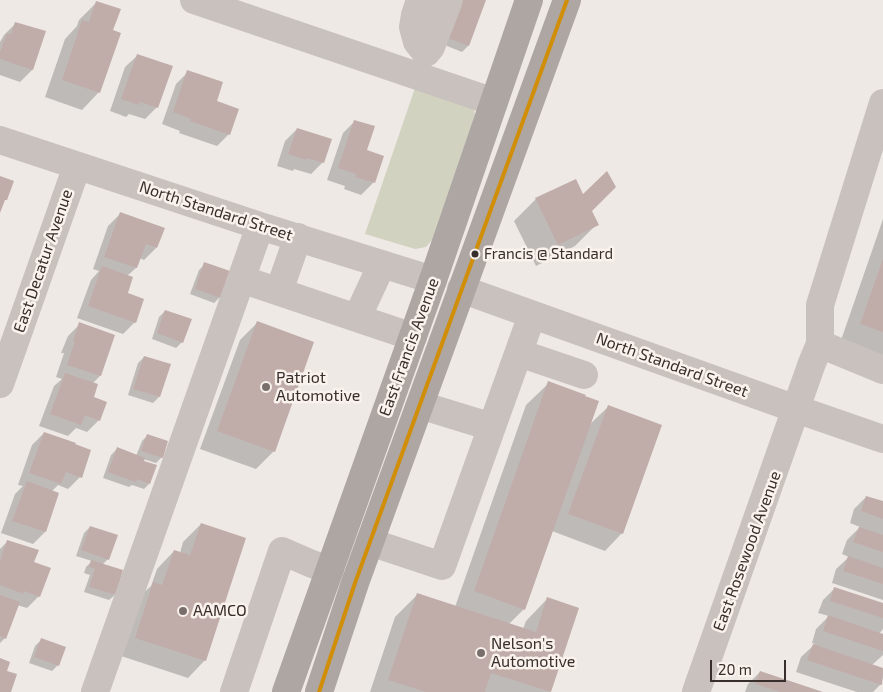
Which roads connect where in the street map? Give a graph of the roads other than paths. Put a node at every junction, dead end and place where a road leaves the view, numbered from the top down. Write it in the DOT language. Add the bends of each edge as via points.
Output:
graph roads {
  1 [pos="194,0"];
  2 [pos="420,0"];
  3 [pos="449,0"];
  4 [pos="529,0"];
  5 [pos="567,0"];
  6 [pos="426,53"];
  7 [pos="440,84"];
  8 [pos="494,102"];
  9 [pos="883,103"];
  10 [pos="0,140"];
  11 [pos="76,166"];
  12 [pos="260,226"];
  13 [pos="298,238"];
  14 [pos="382,264"];
  15 [pos="241,279"];
  16 [pos="433,280"];
  17 [pos="461,289"];
  18 [pos="279,292"];
  19 [pos="532,314"];
  20 [pos="358,318"];
  21 [pos="413,337"];
  22 [pos="820,344"];
  23 [pos="519,352"];
  24 [pos="883,370"];
  25 [pos="584,375"];
  26 [pos="0,384"];
  27 [pos="420,405"];
  28 [pos="796,410"];
  29 [pos="492,427"];
  30 [pos="883,439"];
  31 [pos="370,542"];
  32 [pos="330,570"];
  33 [pos="95,692"];
  34 [pos="234,692"];
  35 [pos="286,692"];
  36 [pos="320,692"];
  37 [pos="696,692"];
  1 -- 7 [label="street"];
  2 -- 6 [label="street" via="414,27 417,42"];
  3 -- 6 [label="street" via="432,47"];
  4 -- 8 [label="main road, East Francis Avenue"];
  5 -- 17 [label="main road, East Francis Avenue"];
  6 -- 7 [label="street"];
  7 -- 8 [label="street"];
  8 -- 16 [label="main road, East Francis Avenue"];
  9 -- 22 [label="street" via="820,305"];
  10 -- 11 [label="street, North Standard Street"];
  11 -- 12 [label="street, North Standard Street"];
  11 -- 26 [label="street, East Decatur Avenue"];
  12 -- 13 [label="street, North Standard Street"];
  12 -- 15 [label="street"];
  13 -- 14 [label="street, North Standard Street"];
  13 -- 18 [label="street"];
  14 -- 16 [label="street, North Standard Street"];
  14 -- 20 [label="street"];
  15 -- 18 [label="street"];
  15 -- 33 [label="street"];
  16 -- 21 [label="main road, East Francis Avenue"];
  17 -- 19 [label="street, North Standard Street"];
  17 -- 27 [label="main road, East Francis Avenue"];
  18 -- 20 [label="street"];
  19 -- 23 [label="street"];
  19 -- 28 [label="street, North Standard Street"];
  20 -- 21 [label="street"];
  21 -- 32 [label="main road, East Francis Avenue"];
  22 -- 24 [label="street"];
  22 -- 28 [label="street, East Rosewood Avenue"];
  23 -- 25 [label="street"];
  23 -- 29 [label="street"];
  27 -- 29 [label="street"];
  27 -- 31 [label="main road, East Francis Avenue"];
  28 -- 30 [label="street, North Standard Street"];
  28 -- 37 [label="street, East Rosewood Avenue"];
  29 -- 31 [label="street" via="442,566"];
  31 -- 36 [label="main road, East Francis Avenue"];
  32 -- 34 [label="street" via="282,552"];
  32 -- 35 [label="main road, East Francis Avenue"];
}
